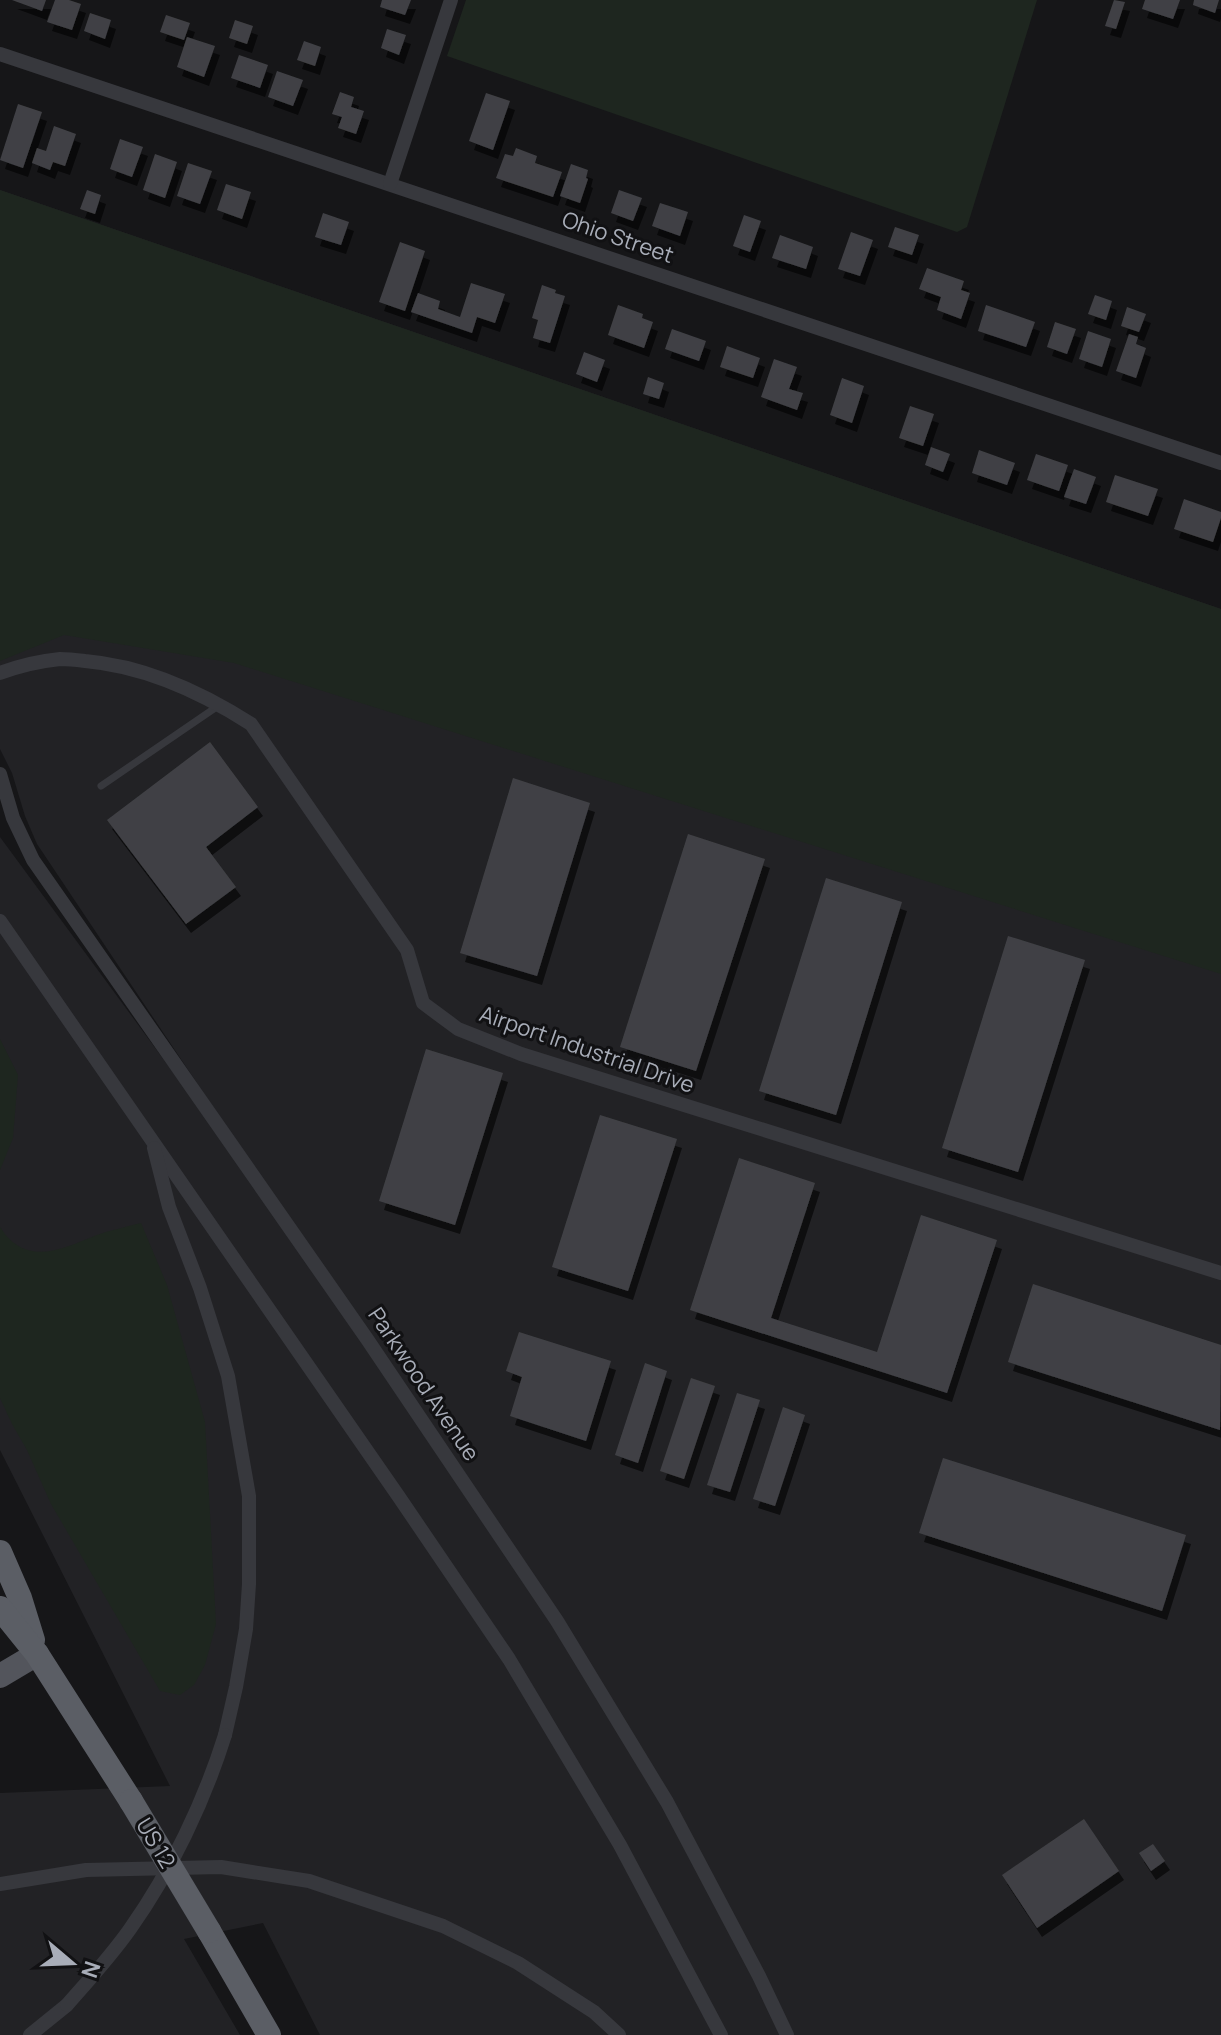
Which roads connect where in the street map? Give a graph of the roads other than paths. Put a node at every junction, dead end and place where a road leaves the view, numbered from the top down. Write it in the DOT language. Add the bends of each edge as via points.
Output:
graph roads {
  1 [pos="451,0"];
  2 [pos="0,54"];
  3 [pos="390,184"];
  4 [pos="1221,463"];
  5 [pos="0,673"];
  6 [pos="220,704"];
  7 [pos="0,774"];
  8 [pos="101,786"];
  9 [pos="0,921"];
  10 [pos="152,1138"];
  11 [pos="1221,1273"];
  12 [pos="0,1552"];
  13 [pos="0,1608"];
  14 [pos="37,1654"];
  15 [pos="0,1676"];
  16 [pos="0,1884"];
  17 [pos="30,2035"];
  18 [pos="269,2035"];
  19 [pos="619,2035"];
  20 [pos="721,2035"];
  21 [pos="787,2035"];
  1 -- 3 [label="street"];
  2 -- 3 [label="street, Ohio Street"];
  3 -- 4 [label="street, Ohio Street"];
  5 -- 6 [label="street, Airport Industrial Drive" via="62,659 108,663"];
  6 -- 8 [label="lane"];
  6 -- 11 [label="street, Airport Industrial Drive" via="251,724 407,950 423,1003 458,1029 521,1054"];
  7 -- 21 [label="street, Parkwood Avenue" via="33,860 557,1621 667,1802"];
  9 -- 10 [label="street"];
  10 -- 17 [label="street, bridge" via="169,1207 228,1376 249,1496 246,1629 214,1771 153,1893 130,1930 67,2005"];
  10 -- 20 [label="street" via="509,1659 620,1845"];
  12 -- 14 [label="highway, US 12 / US 12"];
  13 -- 14 [label="highway, US 12 / US 12"];
  14 -- 15 [label="main road"];
  14 -- 18 [label="highway, US 12 / US 12, bridge"];
  16 -- 19 [label="street" via="86,1870 221,1867 309,1881 443,1926 518,1963 594,2012"];
}
